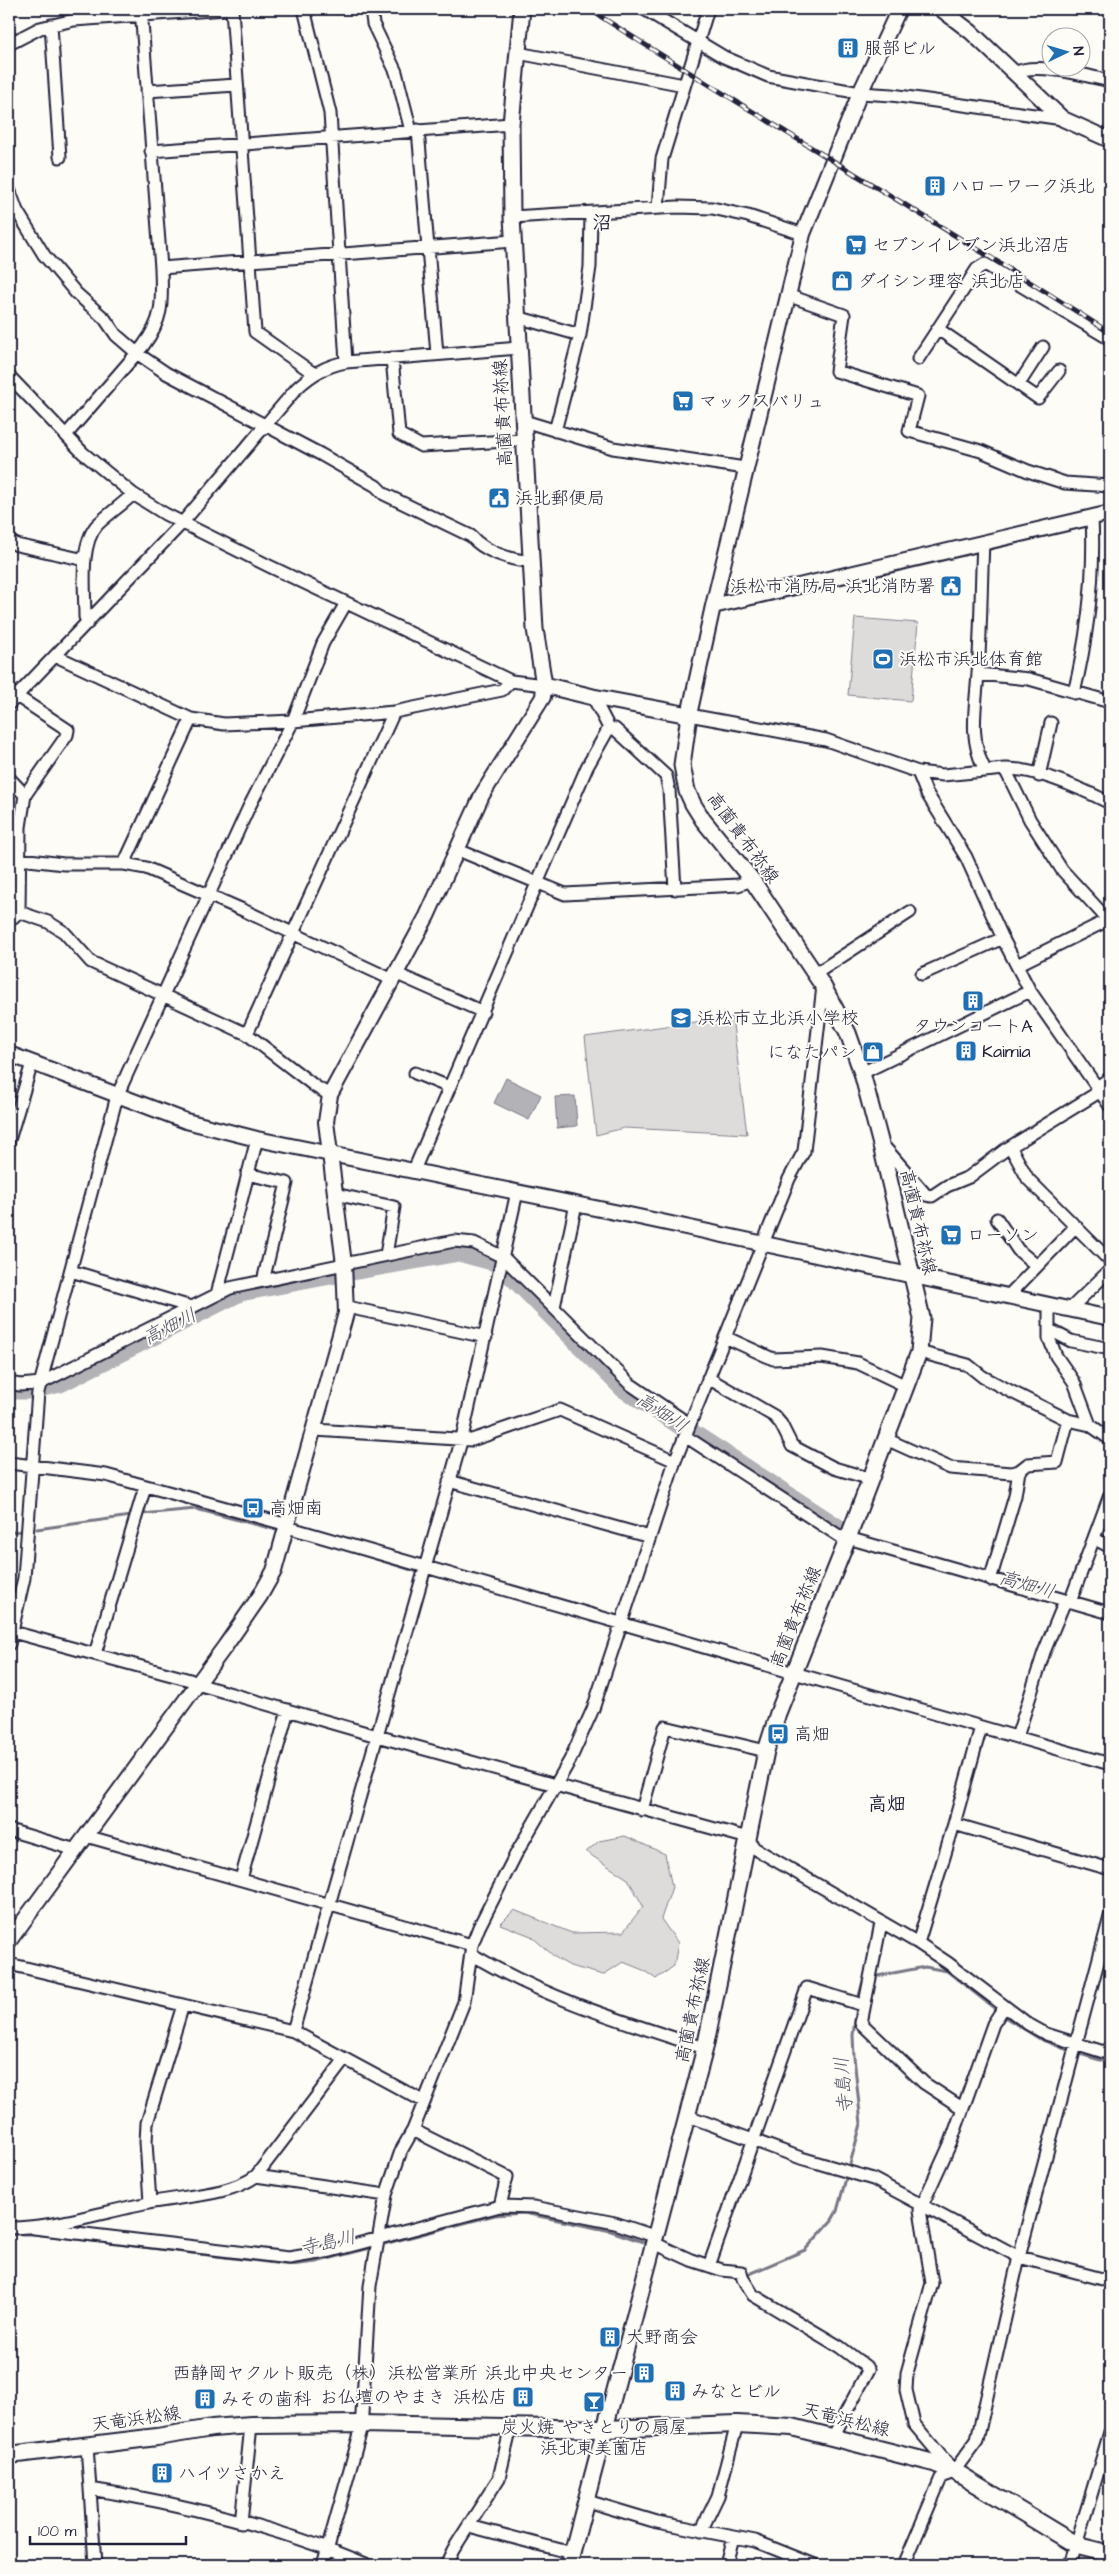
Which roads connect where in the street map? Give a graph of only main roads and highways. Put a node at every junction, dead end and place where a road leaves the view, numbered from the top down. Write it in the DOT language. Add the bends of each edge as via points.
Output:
graph roads {
  1 [pos="522,9"];
  2 [pos="605,2429"];
  3 [pos="9,2455"];
  4 [pos="1110,2554"];
  5 [pos="571,2559"];
  1 -- 2 [label="main road, 高薗貴布祢線" via="511,124 512,218 537,652 544,684 689,716 682,756 687,791 703,820 752,880 819,980 848,1033 880,1142 922,1318 919,1352 766,1751 706,2048"];
  2 -- 3 [label="main road, 天竜浜松線" via="251,2425"];
  2 -- 4 [label="main road, 天竜浜松線" via="737,2424 792,2427 833,2437 954,2471 1078,2546"];
  2 -- 5 [label="main road, 高薗貴布祢線"];
}
